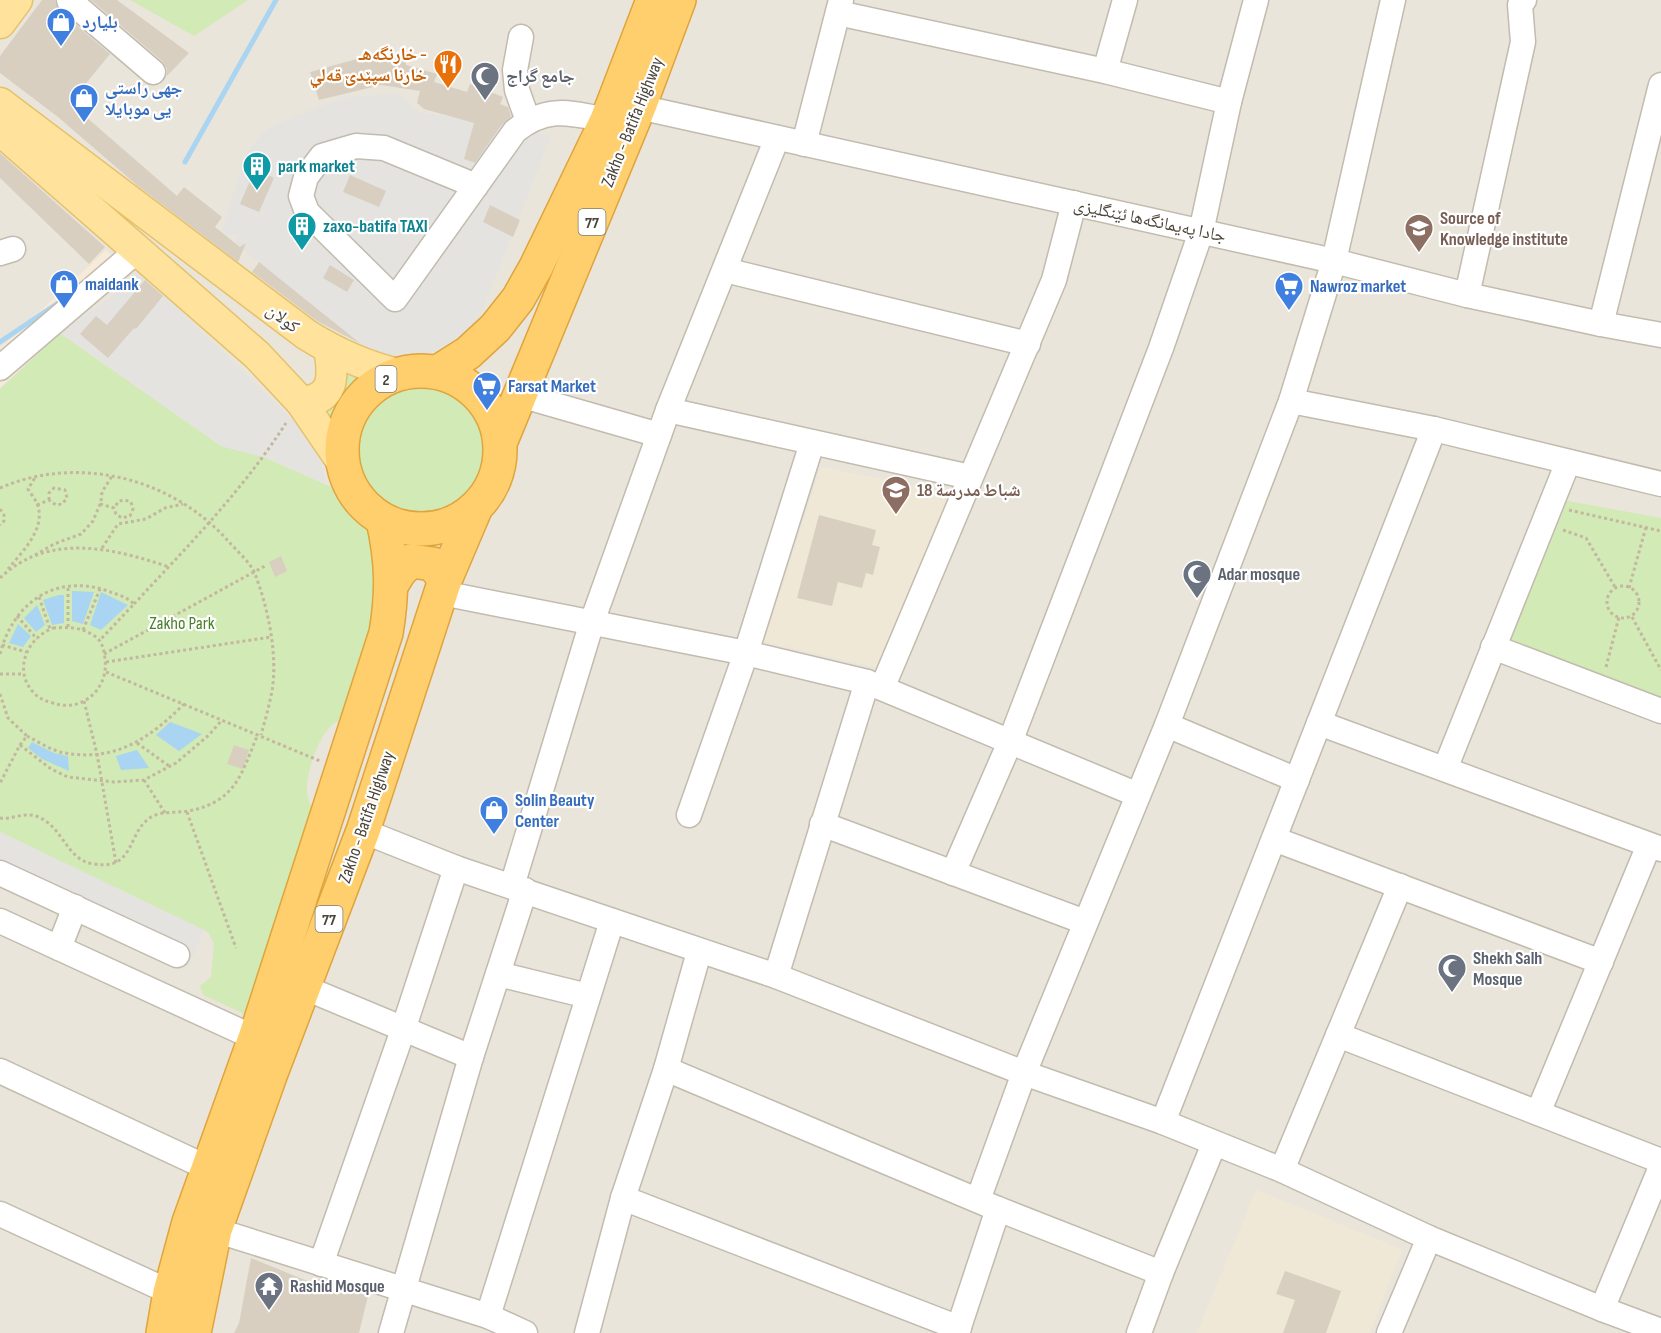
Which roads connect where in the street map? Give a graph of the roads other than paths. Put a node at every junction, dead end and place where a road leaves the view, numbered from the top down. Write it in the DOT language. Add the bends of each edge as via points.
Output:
graph roads {
  1 [pos="17,0"];
  2 [pos="69,0"];
  3 [pos="654,0"];
  4 [pos="679,0"];
  5 [pos="1125,0"];
  6 [pos="1256,0"];
  7 [pos="1393,0"];
  8 [pos="1520,2"];
  9 [pos="839,6"];
  10 [pos="0,23"];
  11 [pos="521,37"];
  12 [pos="1105,71"];
  13 [pos="153,72"];
  14 [pos="1661,84"];
  15 [pos="1229,102"];
  16 [pos="0,103"];
  17 [pos="639,107"];
  18 [pos="607,120"];
  19 [pos="528,121"];
  20 [pos="0,130"];
  21 [pos="777,138"];
  22 [pos="804,144"];
  23 [pos="476,186"];
  24 [pos="1074,203"];
  25 [pos="1201,232"];
  26 [pos="138,250"];
  27 [pos="1334,261"];
  28 [pos="725,270"];
  29 [pos="1467,294"];
  30 [pos="1601,324"];
  31 [pos="1661,334"];
  32 [pos="1028,344"];
  33 [pos="329,348"];
  34 [pos="0,368"];
  35 [pos="438,372"];
  36 [pos="398,374"];
  37 [pos="520,395"];
  38 [pos="1291,401"];
  39 [pos="301,402"];
  40 [pos="668,410"];
  41 [pos="1434,429"];
  42 [pos="659,435"];
  43 [pos="500,443"];
  44 [pos="812,443"];
  45 [pos="342,462"];
  46 [pos="1568,462"];
  47 [pos="970,477"];
  48 [pos="1661,484"];
  49 [pos="476,507"];
  50 [pos="383,520"];
  51 [pos="392,584"];
  52 [pos="444,586"];
  53 [pos="591,622"];
  54 [pos="1493,647"];
  55 [pos="746,653"];
  56 [pos="875,684"];
  57 [pos="1661,711"];
  58 [pos="1319,723"];
  59 [pos="1167,725"];
  60 [pos="1010,742"];
  61 [pos="1445,769"];
  62 [pos="1297,780"];
  63 [pos="1138,795"];
  64 [pos="689,815"];
  65 [pos="822,824"];
  66 [pos="363,831"];
  67 [pos="1274,839"];
  68 [pos="1655,847"];
  69 [pos="456,868"];
  70 [pos="0,873"];
  71 [pos="953,873"];
  72 [pos="1400,886"];
  73 [pos="518,888"];
  74 [pos="75,907"];
  75 [pos="0,921"];
  76 [pos="612,921"];
  77 [pos="1085,922"];
  78 [pos="59,948"];
  79 [pos="699,952"];
  80 [pos="177,955"];
  81 [pos="1600,962"];
  82 [pos="498,974"];
  83 [pos="776,976"];
  84 [pos="303,987"];
  85 [pos="588,996"];
  86 [pos="404,1030"];
  87 [pos="1338,1035"];
  88 [pos="255,1038"];
  89 [pos="471,1057"];
  90 [pos="666,1069"];
  91 [pos="0,1071"];
  92 [pos="1023,1074"];
  93 [pos="1538,1113"];
  94 [pos="1163,1122"];
  95 [pos="1214,1143"];
  96 [pos="1661,1161"];
  97 [pos="1661,1167"];
  98 [pos="207,1168"];
  99 [pos="1282,1170"];
  100 [pos="623,1198"];
  101 [pos="988,1204"];
  102 [pos="0,1214"];
  103 [pos="215,1230"];
  104 [pos="1429,1238"];
  105 [pos="321,1264"];
  106 [pos="1161,1273"];
  107 [pos="403,1290"];
  108 [pos="170,1292"];
  109 [pos="1602,1309"];
  110 [pos="488,1316"];
  111 [pos="958,1330"];
  112 [pos="1661,1331"];
  113 [pos="164,1333"];
  114 [pos="194,1333"];
  115 [pos="391,1333"];
  116 [pos="525,1333"];
  117 [pos="587,1333"];
  118 [pos="1138,1333"];
  119 [pos="1389,1333"];
  1 -- 10 [label="main road"];
  2 -- 13 [label="street"];
  3 -- 18 [label="highway, Zakho - Batifa Highway / 77"];
  4 -- 17 [label="highway, Zakho - Batifa Highway / 77"];
  5 -- 12 [label="street"];
  6 -- 15 [label="street"];
  7 -- 27 [label="street"];
  8 -- 29 [label="street" via="1523,42"];
  9 -- 12 [label="street"];
  9 -- 22 [label="street"];
  11 -- 19 [label="street" via="515,70 517,90"];
  12 -- 15 [label="street"];
  14 -- 30 [label="street"];
  15 -- 25 [label="street"];
  16 -- 33 [label="main road, كولان" via="180,241"];
  17 -- 21 [label="street, جادا په‌يمانگه‌ها ئێنگليزى"];
  17 -- 37 [label="highway, Zakho - Batifa Highway / 77"];
  18 -- 19 [label="street" via="557,112"];
  18 -- 35 [label="highway, Zakho - Batifa Highway / 77" via="518,299 468,353"];
  19 -- 23 [label="street" via="506,143"];
  20 -- 26 [label="main road"];
  21 -- 22 [label="street, جادا په‌يمانگه‌ها ئێنگليزى"];
  21 -- 28 [label="street"];
  22 -- 24 [label="street, جادا په‌يمانگه‌ها ئێنگليزى"];
  23 -- 23 [label="street" via="384,148 356,146 322,156 306,177 301,196 307,212 396,299"];
  24 -- 25 [label="street, جادا په‌يمانگه‌ها ئێنگليزى"];
  24 -- 32 [label="street" via="1054,280"];
  25 -- 27 [label="street, جادا په‌يمانگه‌ها ئێنگليزى"];
  25 -- 60 [label="street" via="1161,348"];
  26 -- 34 [label="street"];
  26 -- 39 [label="main road" via="257,355"];
  27 -- 29 [label="street, جادا په‌يمانگه‌ها ئێنگليزى"];
  27 -- 38 [label="street"];
  28 -- 32 [label="street"];
  28 -- 40 [label="street"];
  29 -- 30 [label="street, جادا په‌يمانگه‌ها ئێنگليزى"];
  30 -- 31 [label="street, جادا په‌يمانگه‌ها ئێنگليزى"];
  32 -- 47 [label="street"];
  33 -- 36 [label="main road, كولان"];
  33 -- 39 [label="main road" via="332,378 328,390 321,398"];
  35 -- 36 [label="highway, 2"];
  35 -- 43 [label="highway, 2" via="474,390 496,423"];
  36 -- 45 [label="highway, 2" via="377,383 360,398 348,418"];
  37 -- 42 [label="street"];
  37 -- 43 [label="highway, Zakho - Batifa Highway / 77"];
  38 -- 41 [label="street"];
  38 -- 59 [label="street"];
  39 -- 45 [label="main road"];
  40 -- 42 [label="street"];
  40 -- 44 [label="street"];
  41 -- 46 [label="street"];
  41 -- 58 [label="street"];
  42 -- 53 [label="street"];
  43 -- 49 [label="highway, 2" via="499,466 491,489"];
  44 -- 47 [label="street"];
  44 -- 55 [label="street"];
  45 -- 50 [label="highway, 2" via="354,492 364,506"];
  46 -- 48 [label="street"];
  46 -- 54 [label="street"];
  47 -- 56 [label="street"];
  49 -- 50 [label="highway, 2" via="456,522 432,529 406,529"];
  49 -- 52 [label="highway, Zakho - Batifa Highway / 77"];
  50 -- 51 [label="highway, Zakho - Batifa Highway / 77"];
  51 -- 52 [label="highway" via="411,561 433,564"];
  51 -- 88 [label="highway, Zakho - Batifa Highway / 77" via="386,633"];
  52 -- 53 [label="street"];
  52 -- 66 [label="highway, Zakho - Batifa Highway / 77"];
  53 -- 55 [label="street"];
  53 -- 73 [label="street"];
  54 -- 57 [label="street"];
  54 -- 61 [label="street"];
  55 -- 56 [label="street"];
  55 -- 64 [label="street"];
  56 -- 60 [label="street"];
  56 -- 65 [label="street"];
  58 -- 61 [label="street"];
  58 -- 62 [label="street"];
  59 -- 62 [label="street"];
  59 -- 63 [label="street"];
  60 -- 63 [label="street"];
  60 -- 71 [label="street"];
  61 -- 68 [label="street"];
  62 -- 67 [label="street"];
  63 -- 77 [label="street"];
  65 -- 71 [label="street"];
  65 -- 83 [label="street"];
  66 -- 69 [label="street"];
  66 -- 84 [label="highway, Zakho - Batifa Highway / 77"];
  67 -- 72 [label="street"];
  67 -- 94 [label="street"];
  68 -- 81 [label="street"];
  69 -- 73 [label="street"];
  69 -- 86 [label="street"];
  70 -- 74 [label="street"];
  71 -- 77 [label="street"];
  72 -- 81 [label="street"];
  72 -- 87 [label="street"];
  73 -- 76 [label="street"];
  73 -- 82 [label="street"];
  74 -- 78 [label="street"];
  74 -- 80 [label="street"];
  75 -- 78 [label="street"];
  76 -- 79 [label="street"];
  76 -- 85 [label="street"];
  77 -- 92 [label="street"];
  78 -- 88 [label="street"];
  79 -- 83 [label="street"];
  79 -- 90 [label="street"];
  81 -- 93 [label="street"];
  82 -- 85 [label="street"];
  82 -- 89 [label="street"];
  83 -- 92 [label="street"];
  84 -- 86 [label="street"];
  84 -- 103 [label="highway, Zakho - Batifa Highway / 77"];
  85 -- 110 [label="street"];
  86 -- 89 [label="street"];
  86 -- 105 [label="street"];
  87 -- 93 [label="street"];
  87 -- 99 [label="street"];
  88 -- 98 [label="highway, Zakho - Batifa Highway / 77"];
  89 -- 107 [label="street"];
  90 -- 100 [label="street"];
  90 -- 101 [label="street"];
  91 -- 98 [label="street"];
  92 -- 94 [label="street"];
  92 -- 101 [label="street"];
  93 -- 96 [label="street"];
  94 -- 95 [label="street"];
  95 -- 99 [label="street"];
  95 -- 106 [label="street"];
  97 -- 109 [label="street"];
  98 -- 108 [label="highway, Zakho - Batifa Highway / 77"];
  99 -- 104 [label="street"];
  100 -- 111 [label="street"];
  100 -- 117 [label="street"];
  101 -- 106 [label="street"];
  101 -- 111 [label="street"];
  102 -- 108 [label="street"];
  103 -- 105 [label="street"];
  103 -- 114 [label="highway, Zakho - Batifa Highway / 77"];
  104 -- 109 [label="street"];
  104 -- 119 [label="street"];
  105 -- 107 [label="street"];
  106 -- 118 [label="street"];
  107 -- 110 [label="street"];
  107 -- 115 [label="street"];
  108 -- 113 [label="highway, Zakho - Batifa Highway / 77"];
  109 -- 112 [label="street"];
  110 -- 116 [label="street"];
}
